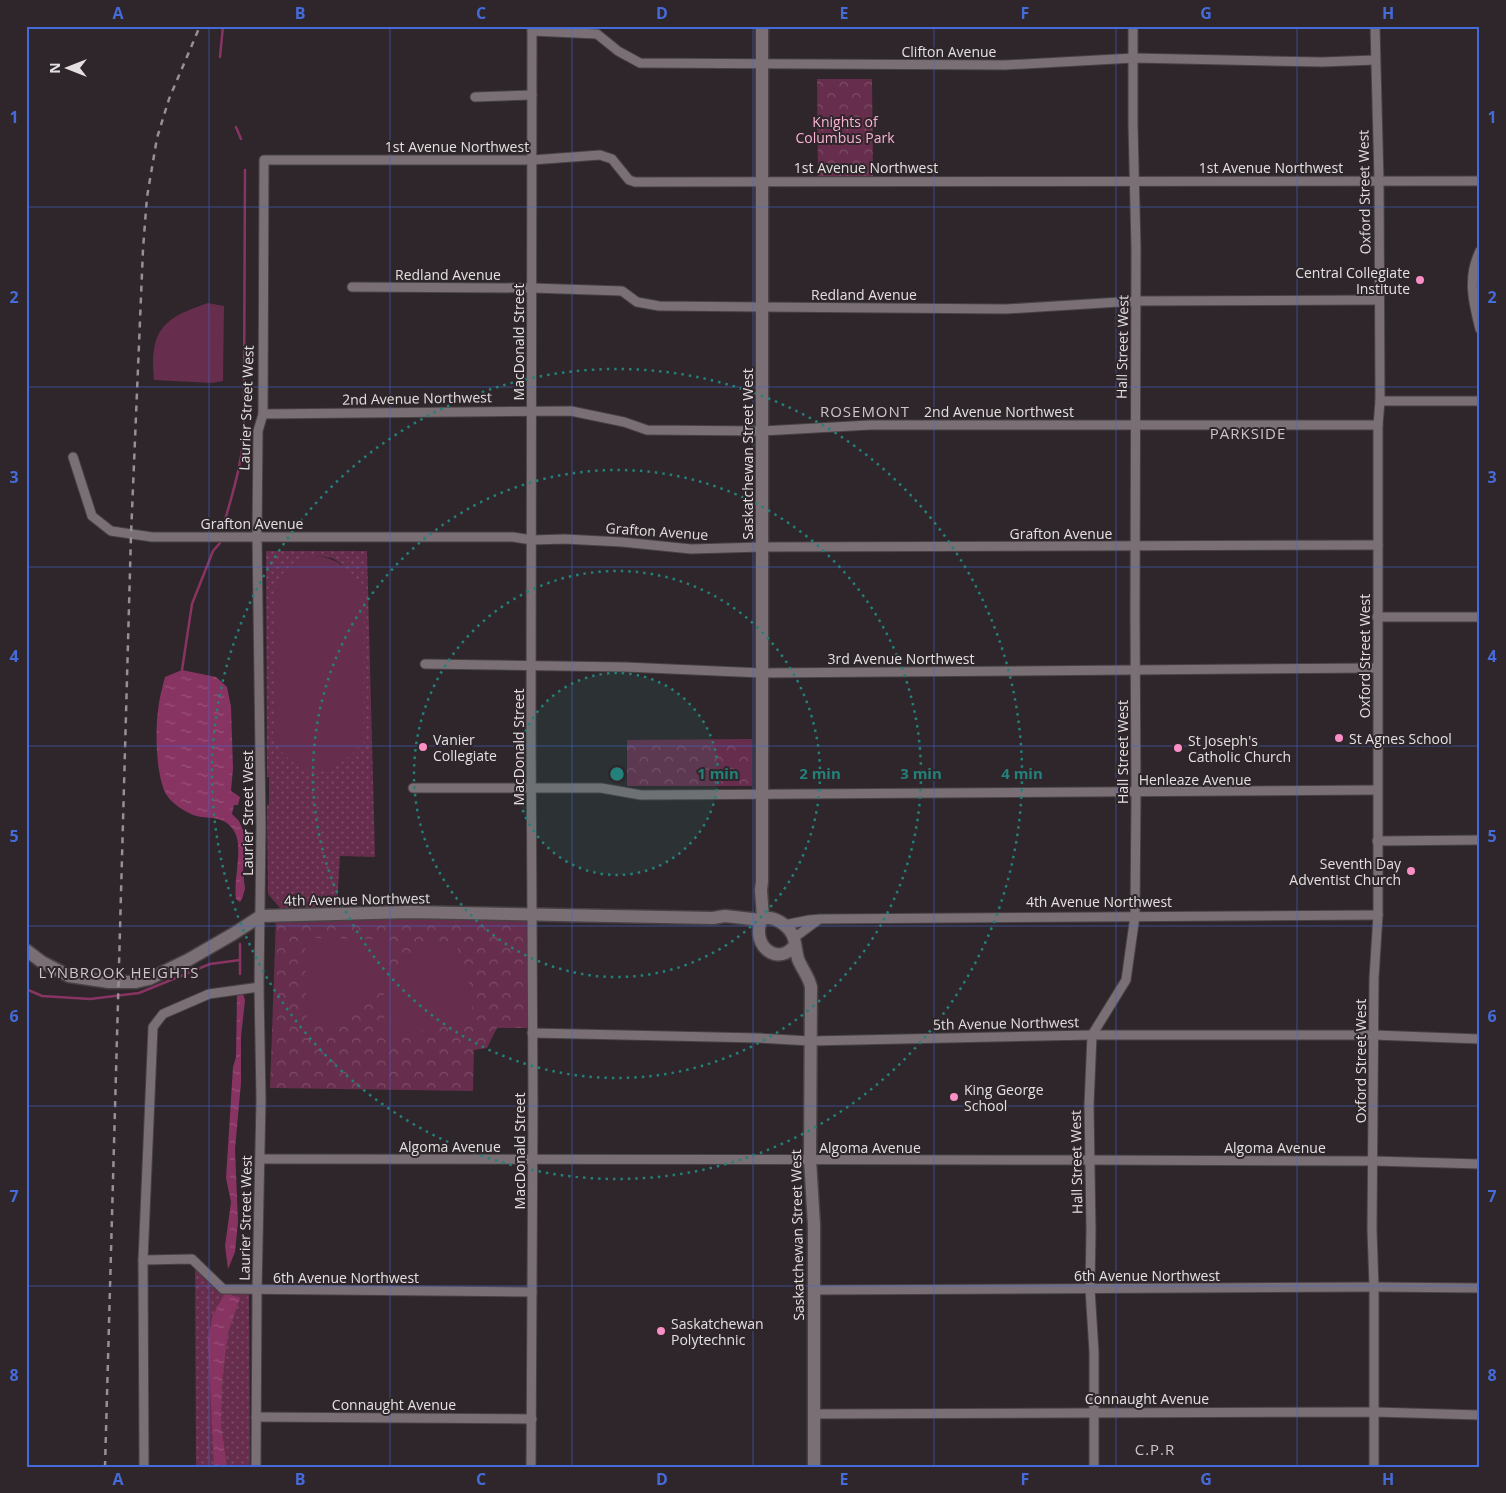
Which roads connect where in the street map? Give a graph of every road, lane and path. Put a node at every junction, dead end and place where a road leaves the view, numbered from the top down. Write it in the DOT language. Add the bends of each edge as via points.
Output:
graph roads {
  1 [pos="762,26"];
  2 [pos="1133,26"];
  3 [pos="1375,26"];
  4 [pos="532,28"];
  5 [pos="1134,58"];
  6 [pos="1375,60"];
  7 [pos="762,64"];
  8 [pos="532,96"];
  9 [pos="475,97"];
  10 [pos="264,160"];
  11 [pos="532,160"];
  12 [pos="762,181"];
  13 [pos="1136,181"];
  14 [pos="1379,181"];
  15 [pos="1480,181"];
  16 [pos="1480,251"];
  17 [pos="352,287"];
  18 [pos="532,288"];
  19 [pos="1379,300"];
  20 [pos="1136,301"];
  21 [pos="762,307"];
  22 [pos="1480,329"];
  23 [pos="1480,400"];
  24 [pos="1380,401"];
  25 [pos="532,411"];
  26 [pos="263,414"];
  27 [pos="1135,424"];
  28 [pos="1378,425"];
  29 [pos="762,431"];
  30 [pos="73,457"];
  31 [pos="257,536"];
  32 [pos="532,540"];
  33 [pos="1378,545"];
  34 [pos="1136,546"];
  35 [pos="762,547"];
  36 [pos="1480,617"];
  37 [pos="1377,618"];
  38 [pos="425,664"];
  39 [pos="532,666"];
  40 [pos="1377,668"];
  41 [pos="1136,670"];
  42 [pos="762,673"];
  43 [pos="413,788"];
  44 [pos="532,789"];
  45 [pos="1377,790"];
  46 [pos="1136,793"];
  47 [pos="762,794"];
  48 [pos="1480,840"];
  49 [pos="1377,841"];
  50 [pos="532,914"];
  51 [pos="1378,915"];
  52 [pos="261,916"];
  53 [pos="1135,916"];
  54 [pos="820,919"];
  55 [pos="768,923"];
  56 [pos="794,942"];
  57 [pos="26,950"];
  58 [pos="780,954"];
  59 [pos="259,987"];
  60 [pos="810,1003"];
  61 [pos="532,1033"];
  62 [pos="1092,1035"];
  63 [pos="1374,1035"];
  64 [pos="1480,1038"];
  65 [pos="810,1041"];
  66 [pos="260,1160"];
  67 [pos="532,1160"];
  68 [pos="810,1160"];
  69 [pos="1089,1160"];
  70 [pos="1374,1161"];
  71 [pos="1480,1164"];
  72 [pos="143,1260"];
  73 [pos="1374,1287"];
  74 [pos="1480,1288"];
  75 [pos="1090,1289"];
  76 [pos="257,1290"];
  77 [pos="814,1290"];
  78 [pos="532,1292"];
  79 [pos="1094,1412"];
  80 [pos="1374,1412"];
  81 [pos="814,1414"];
  82 [pos="1480,1415"];
  83 [pos="256,1416"];
  84 [pos="532,1419"];
  85 [pos="144,1467"];
  86 [pos="256,1467"];
  87 [pos="532,1467"];
  88 [pos="814,1467"];
  89 [pos="1094,1467"];
  90 [pos="1374,1467"];
  1 -- 7 [label="street, Saskatchewan Street West"];
  2 -- 5 [label="street, Hall Street West"];
  3 -- 6 [label="street, Oxford Street West"];
  4 -- 7 [label="street, Clifton Avenue" via="597,34 640,63"];
  4 -- 8 [label="street, MacDonald Street"];
  5 -- 6 [label="street, Clifton Avenue"];
  5 -- 7 [label="street, Clifton Avenue" via="1006,65"];
  5 -- 13 [label="street, Hall Street West"];
  6 -- 14 [label="street, Oxford Street West"];
  7 -- 12 [label="street, Saskatchewan Street West"];
  8 -- 9 [label="street"];
  8 -- 11 [label="street, MacDonald Street"];
  10 -- 11 [label="street, 1st Avenue Northwest"];
  10 -- 26 [label="street, Laurier Street West"];
  11 -- 12 [label="street, 1st Avenue Northwest" via="600,154 612,159 629,180 635,182"];
  11 -- 18 [label="street, MacDonald Street"];
  12 -- 13 [label="street, 1st Avenue Northwest"];
  12 -- 21 [label="street, Saskatchewan Street West"];
  13 -- 14 [label="street, 1st Avenue Northwest"];
  13 -- 20 [label="street, Hall Street West"];
  14 -- 15 [label="street, 1st Avenue Northwest"];
  14 -- 19 [label="street, Oxford Street West"];
  16 -- 22 [label="street" via="1473,264 1472,300"];
  17 -- 18 [label="street, Redland Avenue"];
  18 -- 21 [label="street, Redland Avenue" via="622,291 637,302 659,306"];
  18 -- 25 [label="street, MacDonald Street"];
  19 -- 20 [label="street, Redland Avenue"];
  19 -- 24 [label="street, Oxford Street West"];
  20 -- 21 [label="street, Redland Avenue" via="1006,309"];
  20 -- 27 [label="street, Hall Street West"];
  21 -- 29 [label="street, Saskatchewan Street West"];
  23 -- 24 [label="street"];
  24 -- 28 [label="street, Oxford Street West"];
  25 -- 26 [label="street, 2nd Avenue Northwest"];
  25 -- 29 [label="street, 2nd Avenue Northwest" via="571,411 647,430"];
  25 -- 32 [label="street, MacDonald Street"];
  26 -- 31 [label="street, Laurier Street West" via="258,431"];
  27 -- 28 [label="street, 2nd Avenue Northwest"];
  27 -- 29 [label="street, 2nd Avenue Northwest" via="870,425"];
  27 -- 34 [label="street, Hall Street West"];
  28 -- 33 [label="street, Oxford Street West"];
  29 -- 35 [label="street, Saskatchewan Street West"];
  30 -- 31 [label="street, Grafton Avenue" via="92,516 111,531 152,537"];
  31 -- 32 [label="street, Grafton Avenue" via="513,537"];
  31 -- 52 [label="street, Laurier Street West"];
  32 -- 35 [label="street, Grafton Avenue" via="622,542 691,549"];
  32 -- 39 [label="street, MacDonald Street"];
  33 -- 34 [label="street, Grafton Avenue"];
  33 -- 37 [label="street, Oxford Street West"];
  34 -- 35 [label="street, Grafton Avenue"];
  34 -- 41 [label="street, Hall Street West"];
  35 -- 42 [label="street, Saskatchewan Street West"];
  36 -- 37 [label="street"];
  37 -- 40 [label="street, Oxford Street West"];
  38 -- 39 [label="street, 3rd Avenue Northwest"];
  39 -- 42 [label="street, 3rd Avenue Northwest"];
  39 -- 44 [label="street, MacDonald Street"];
  40 -- 41 [label="street, 3rd Avenue Northwest"];
  40 -- 45 [label="street, Oxford Street West"];
  41 -- 42 [label="street, 3rd Avenue Northwest"];
  41 -- 46 [label="street, Hall Street West"];
  42 -- 47 [label="street, Saskatchewan Street West"];
  43 -- 44 [label="street, Henleaze Avenue"];
  44 -- 47 [label="street, Henleaze Avenue" via="601,788 641,795"];
  44 -- 50 [label="street, MacDonald Street"];
  45 -- 46 [label="street, Henleaze Avenue"];
  45 -- 49 [label="street, Oxford Street West"];
  46 -- 47 [label="street, Henleaze Avenue"];
  46 -- 53 [label="street, Hall Street West"];
  47 -- 55 [label="street, Saskatchewan Street West" via="762,881 769,910"];
  48 -- 49 [label="street"];
  49 -- 51 [label="street, Oxford Street West"];
  50 -- 52 [label="street, 4th Avenue Northwest" via="410,912"];
  50 -- 55 [label="street, 4th Avenue Northwest" via="713,918 727,923"];
  50 -- 61 [label="street, MacDonald Street"];
  51 -- 53 [label="street, 4th Avenue Northwest"];
  51 -- 63 [label="street, Oxford Street West"];
  52 -- 57 [label="street, 4th Avenue Northwest" via="188,960 136,982 69,976"];
  52 -- 59 [label="street, Laurier Street West"];
  53 -- 54 [label="street, 4th Avenue Northwest"];
  53 -- 62 [label="street, Hall Street West" via="1126,980"];
  54 -- 55 [label="street, 4th Avenue Northwest"];
  54 -- 56 [label="street"];
  55 -- 56 [label="street, Saskatchewan Street West"];
  55 -- 58 [label="street, Saskatchewan Street West" via="762,946"];
  56 -- 58 [label="street" via="786,953"];
  56 -- 60 [label="street, Saskatchewan Street West" via="809,979"];
  58 -- 60 [label="street, Saskatchewan Street West" via="802,978"];
  59 -- 66 [label="street, Laurier Street West"];
  59 -- 72 [label="street" via="209,994 163,1014 153,1027"];
  60 -- 65 [label="street, Saskatchewan Street West"];
  61 -- 65 [label="street, 5th Avenue Northwest"];
  61 -- 67 [label="street, MacDonald Street"];
  62 -- 63 [label="street, 5th Avenue Northwest"];
  62 -- 65 [label="street, 5th Avenue Northwest"];
  62 -- 69 [label="street, Hall Street West"];
  63 -- 64 [label="street, 5th Avenue Northwest"];
  63 -- 70 [label="street, Oxford Street West"];
  65 -- 68 [label="street, Saskatchewan Street West"];
  66 -- 67 [label="street, Algoma Avenue"];
  66 -- 76 [label="street, Laurier Street West"];
  67 -- 68 [label="street, Algoma Avenue"];
  67 -- 78 [label="street, MacDonald Street"];
  68 -- 69 [label="street, Algoma Avenue"];
  68 -- 77 [label="street, Saskatchewan Street West"];
  69 -- 70 [label="street, Algoma Avenue"];
  69 -- 75 [label="street, Hall Street West"];
  70 -- 71 [label="street, Algoma Avenue"];
  70 -- 73 [label="street, Oxford Street West"];
  72 -- 76 [label="street, 6th Avenue Northwest" via="192,1259 223,1289"];
  72 -- 85 [label="street"];
  73 -- 74 [label="street, 6th Avenue Northwest"];
  73 -- 75 [label="street, 6th Avenue Northwest"];
  73 -- 80 [label="street, Oxford Street West"];
  75 -- 77 [label="street, 6th Avenue Northwest"];
  75 -- 79 [label="street, Hall Street West"];
  76 -- 78 [label="street, 6th Avenue Northwest"];
  76 -- 83 [label="street, Laurier Street West"];
  77 -- 81 [label="street, Saskatchewan Street West"];
  78 -- 84 [label="street, MacDonald Street"];
  79 -- 80 [label="street, Connaught Avenue"];
  79 -- 81 [label="street, Connaught Avenue"];
  79 -- 89 [label="street, Hall Street West"];
  80 -- 82 [label="street, Connaught Avenue"];
  80 -- 90 [label="street, Oxford Street West"];
  81 -- 88 [label="street, Saskatchewan Street West"];
  83 -- 84 [label="street, Connaught Avenue"];
  83 -- 86 [label="street, Laurier Street West"];
  84 -- 87 [label="street, MacDonald Street"];
}
